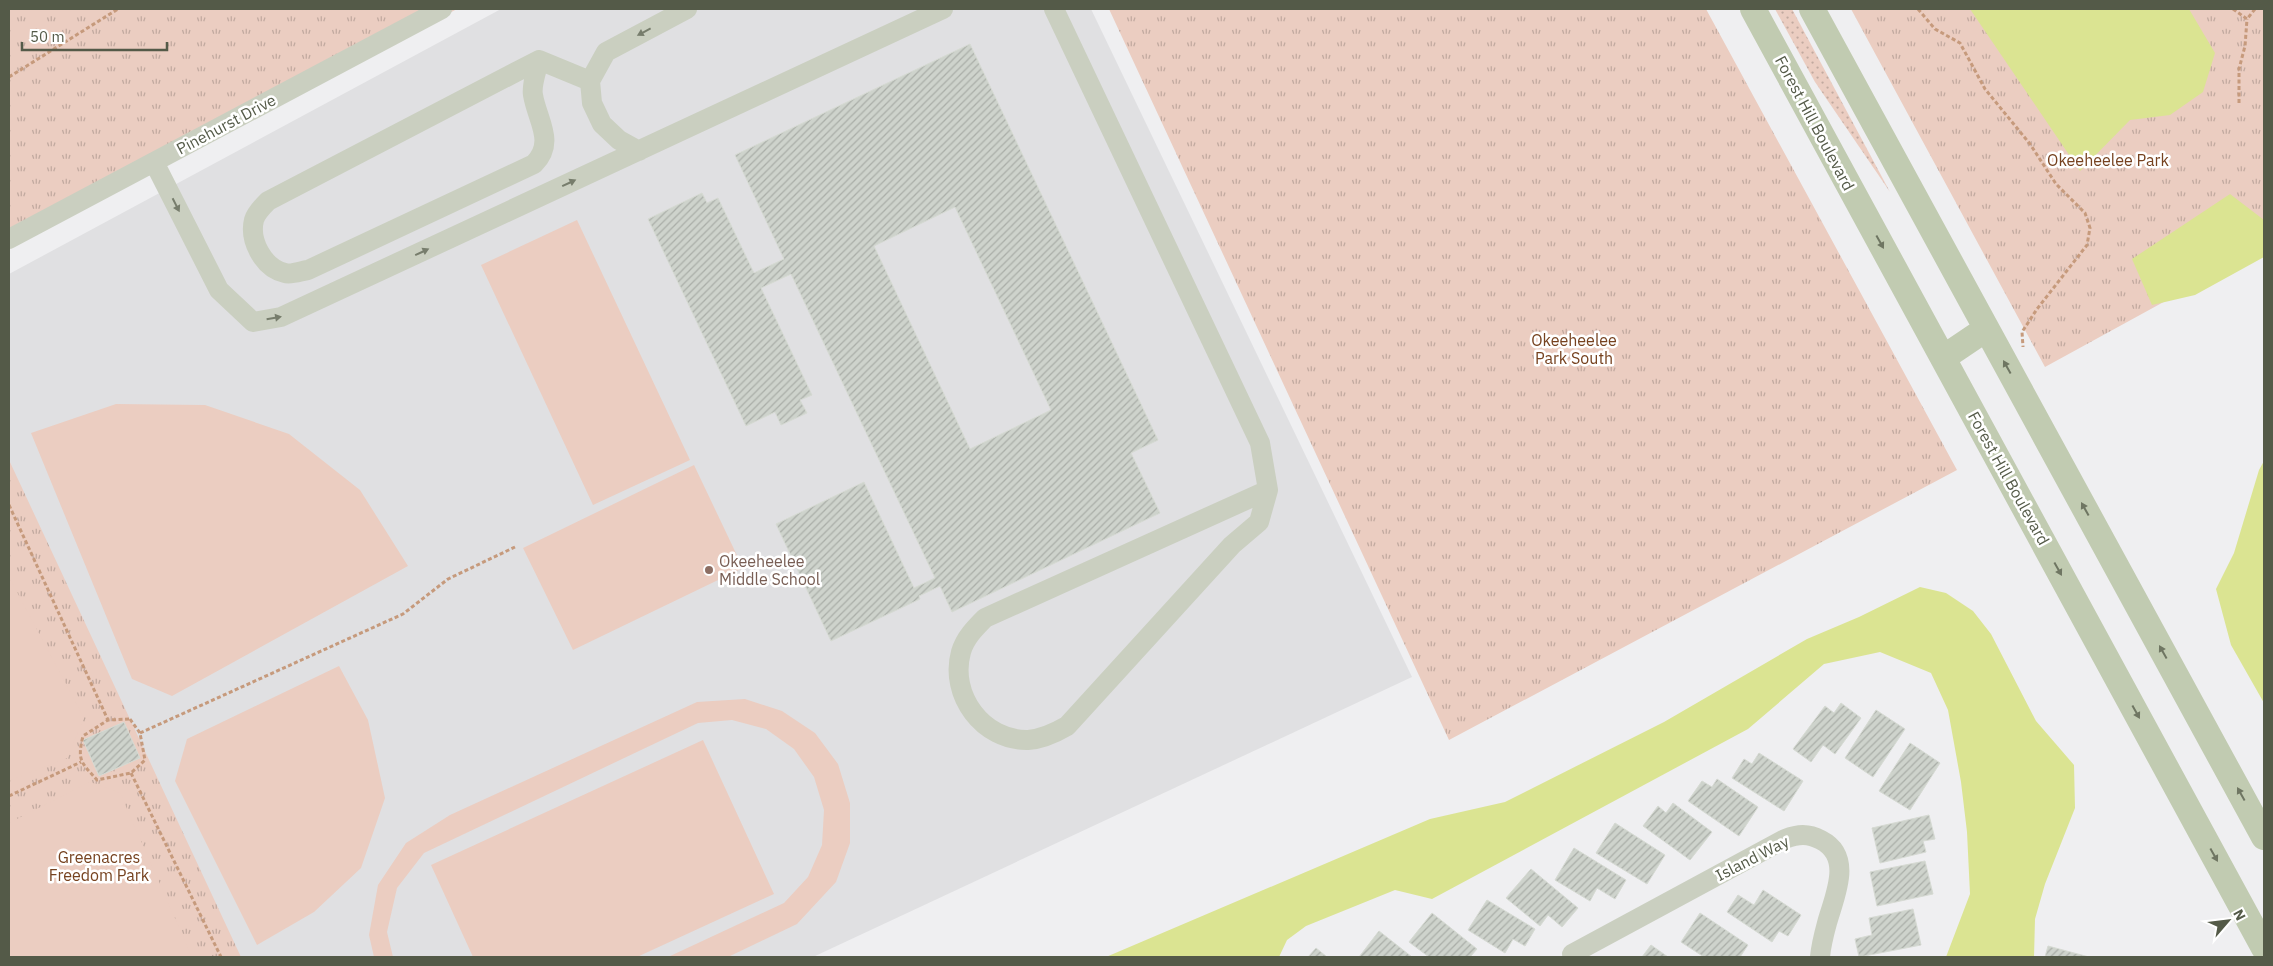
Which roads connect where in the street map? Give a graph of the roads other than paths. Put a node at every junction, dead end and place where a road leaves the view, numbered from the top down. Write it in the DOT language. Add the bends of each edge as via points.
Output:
graph roads {
  1 [pos="442,9"];
  2 [pos="687,9"];
  3 [pos="943,9"];
  4 [pos="1054,9"];
  5 [pos="1754,9"];
  6 [pos="1812,9"];
  7 [pos="539,60"];
  8 [pos="590,81"];
  9 [pos="639,150"];
  10 [pos="154,162"];
  11 [pos="9,239"];
  12 [pos="1986,329"];
  13 [pos="1943,358"];
  14 [pos="1268,490"];
  15 [pos="2264,837"];
  16 [pos="2264,948"];
  17 [pos="1570,956"];
  18 [pos="1820,957"];
  1 -- 10 [label="street, Pinehurst Drive"];
  2 -- 8 [label="street, one-way" via="606,52"];
  3 -- 9 [label="street"];
  4 -- 14 [label="street" via="1260,443"];
  5 -- 13 [label="main road, Forest Hill Boulevard, one-way"];
  6 -- 12 [label="main road"];
  7 -- 7 [label="street" via="268,201 254,218 255,239 263,258 286,274 308,270 534,164 546,140 532,93"];
  7 -- 8 [label="street"];
  8 -- 9 [label="street" via="592,104 602,124 619,140"];
  10 -- 9 [label="street, one-way" via="219,290 253,322 282,317"];
  10 -- 11 [label="street, Pinehurst Drive"];
  12 -- 13 [label="main road"];
  15 -- 12 [label="main road, one-way"];
  13 -- 16 [label="main road, Forest Hill Boulevard, one-way"];
  14 -- 14 [label="street" via="985,618 964,646 958,673 962,694 972,713 1007,737 1028,740 1049,736 1068,726 1232,545 1259,522"];
  17 -- 18 [label="street, Island Way" via="1799,834 1826,842 1836,854 1840,867"];
}
